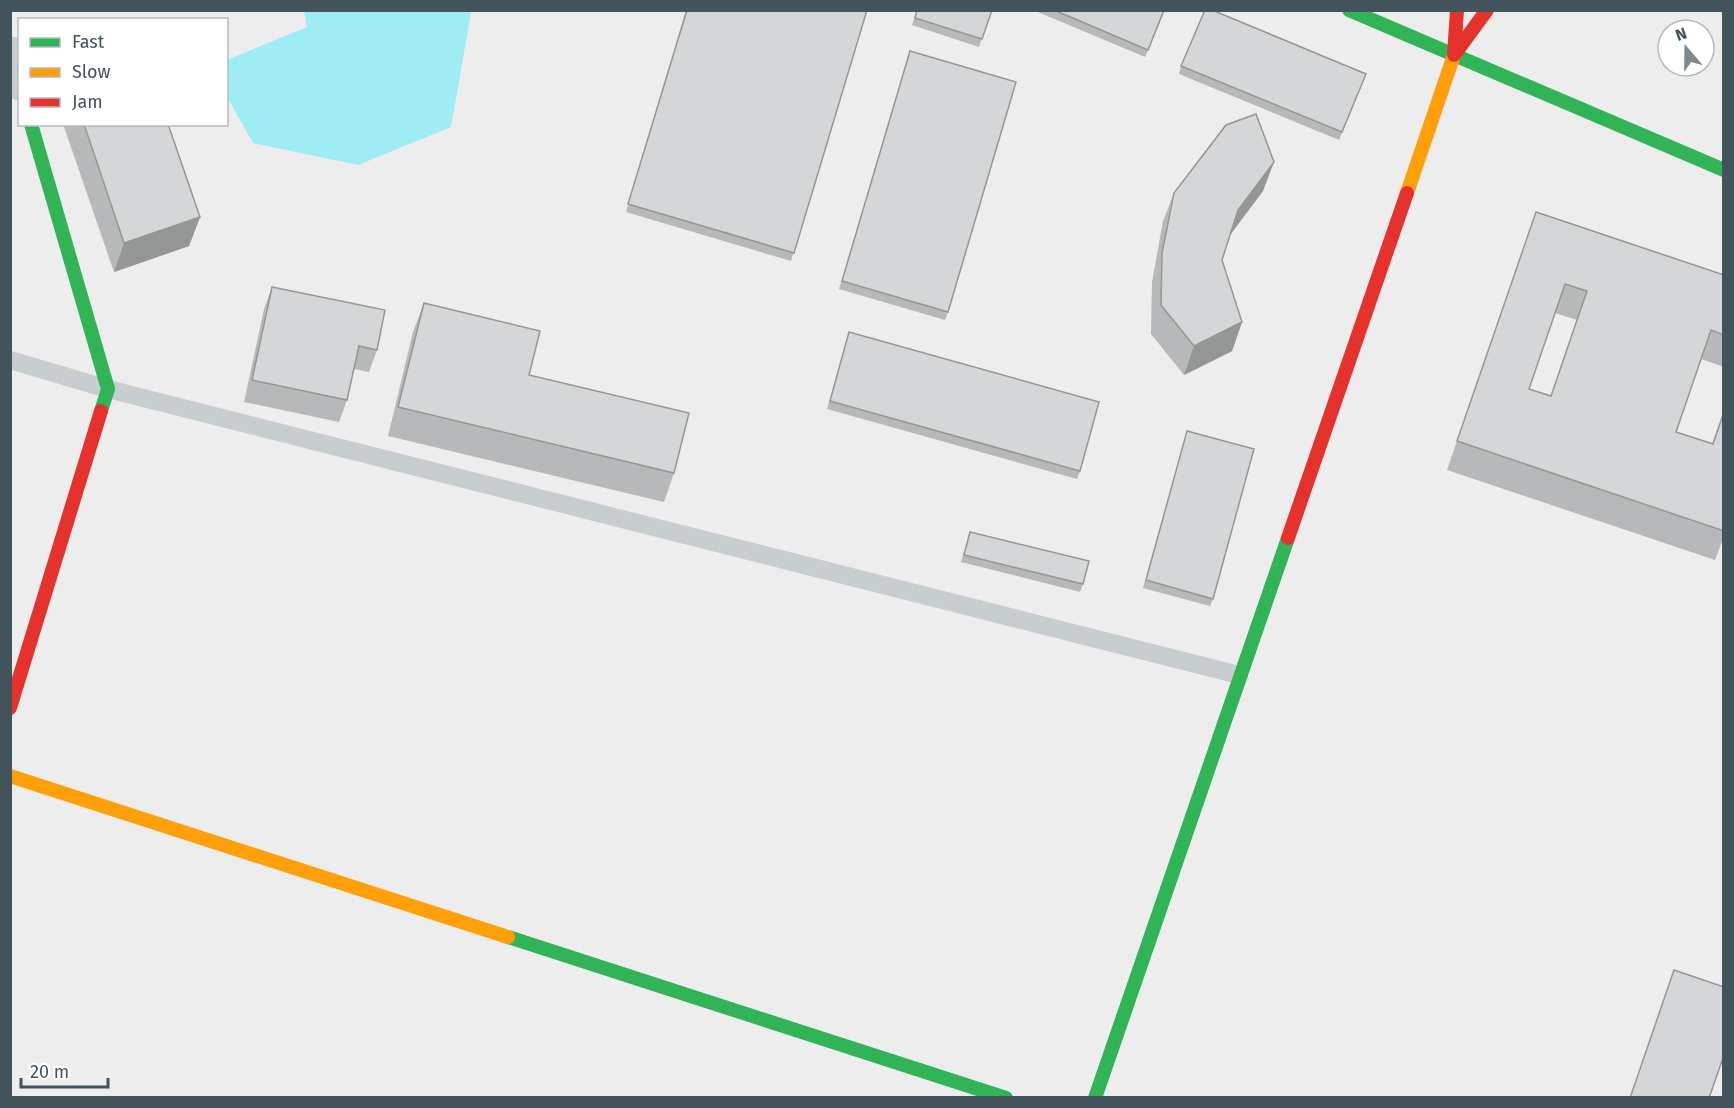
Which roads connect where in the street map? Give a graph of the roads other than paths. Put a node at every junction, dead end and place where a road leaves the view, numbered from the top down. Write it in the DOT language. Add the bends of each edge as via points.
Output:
graph roads {
  1 [pos="1349,10"];
  2 [pos="1457,10"];
  3 [pos="1487,10"];
  4 [pos="10,53"];
  5 [pos="1454,55"];
  6 [pos="18,78"];
  7 [pos="32,126"];
  8 [pos="1724,170"];
  9 [pos="10,360"];
  10 [pos="108,389"];
  11 [pos="1239,675"];
  12 [pos="10,708"];
  13 [pos="10,776"];
  14 [pos="1006,1098"];
  15 [pos="1095,1098"];
  1 -- 5 [label="main road"];
  2 -- 5 [label="main road"];
  3 -- 5 [label="main road"];
  4 -- 6 [label="street"];
  5 -- 8 [label="main road"];
  5 -- 11 [label="main road"];
  7 -- 10 [label="main road"];
  9 -- 10 [label="lane"];
  10 -- 11 [label="lane"];
  10 -- 12 [label="main road"];
  11 -- 15 [label="main road"];
  13 -- 14 [label="main road"];
}
